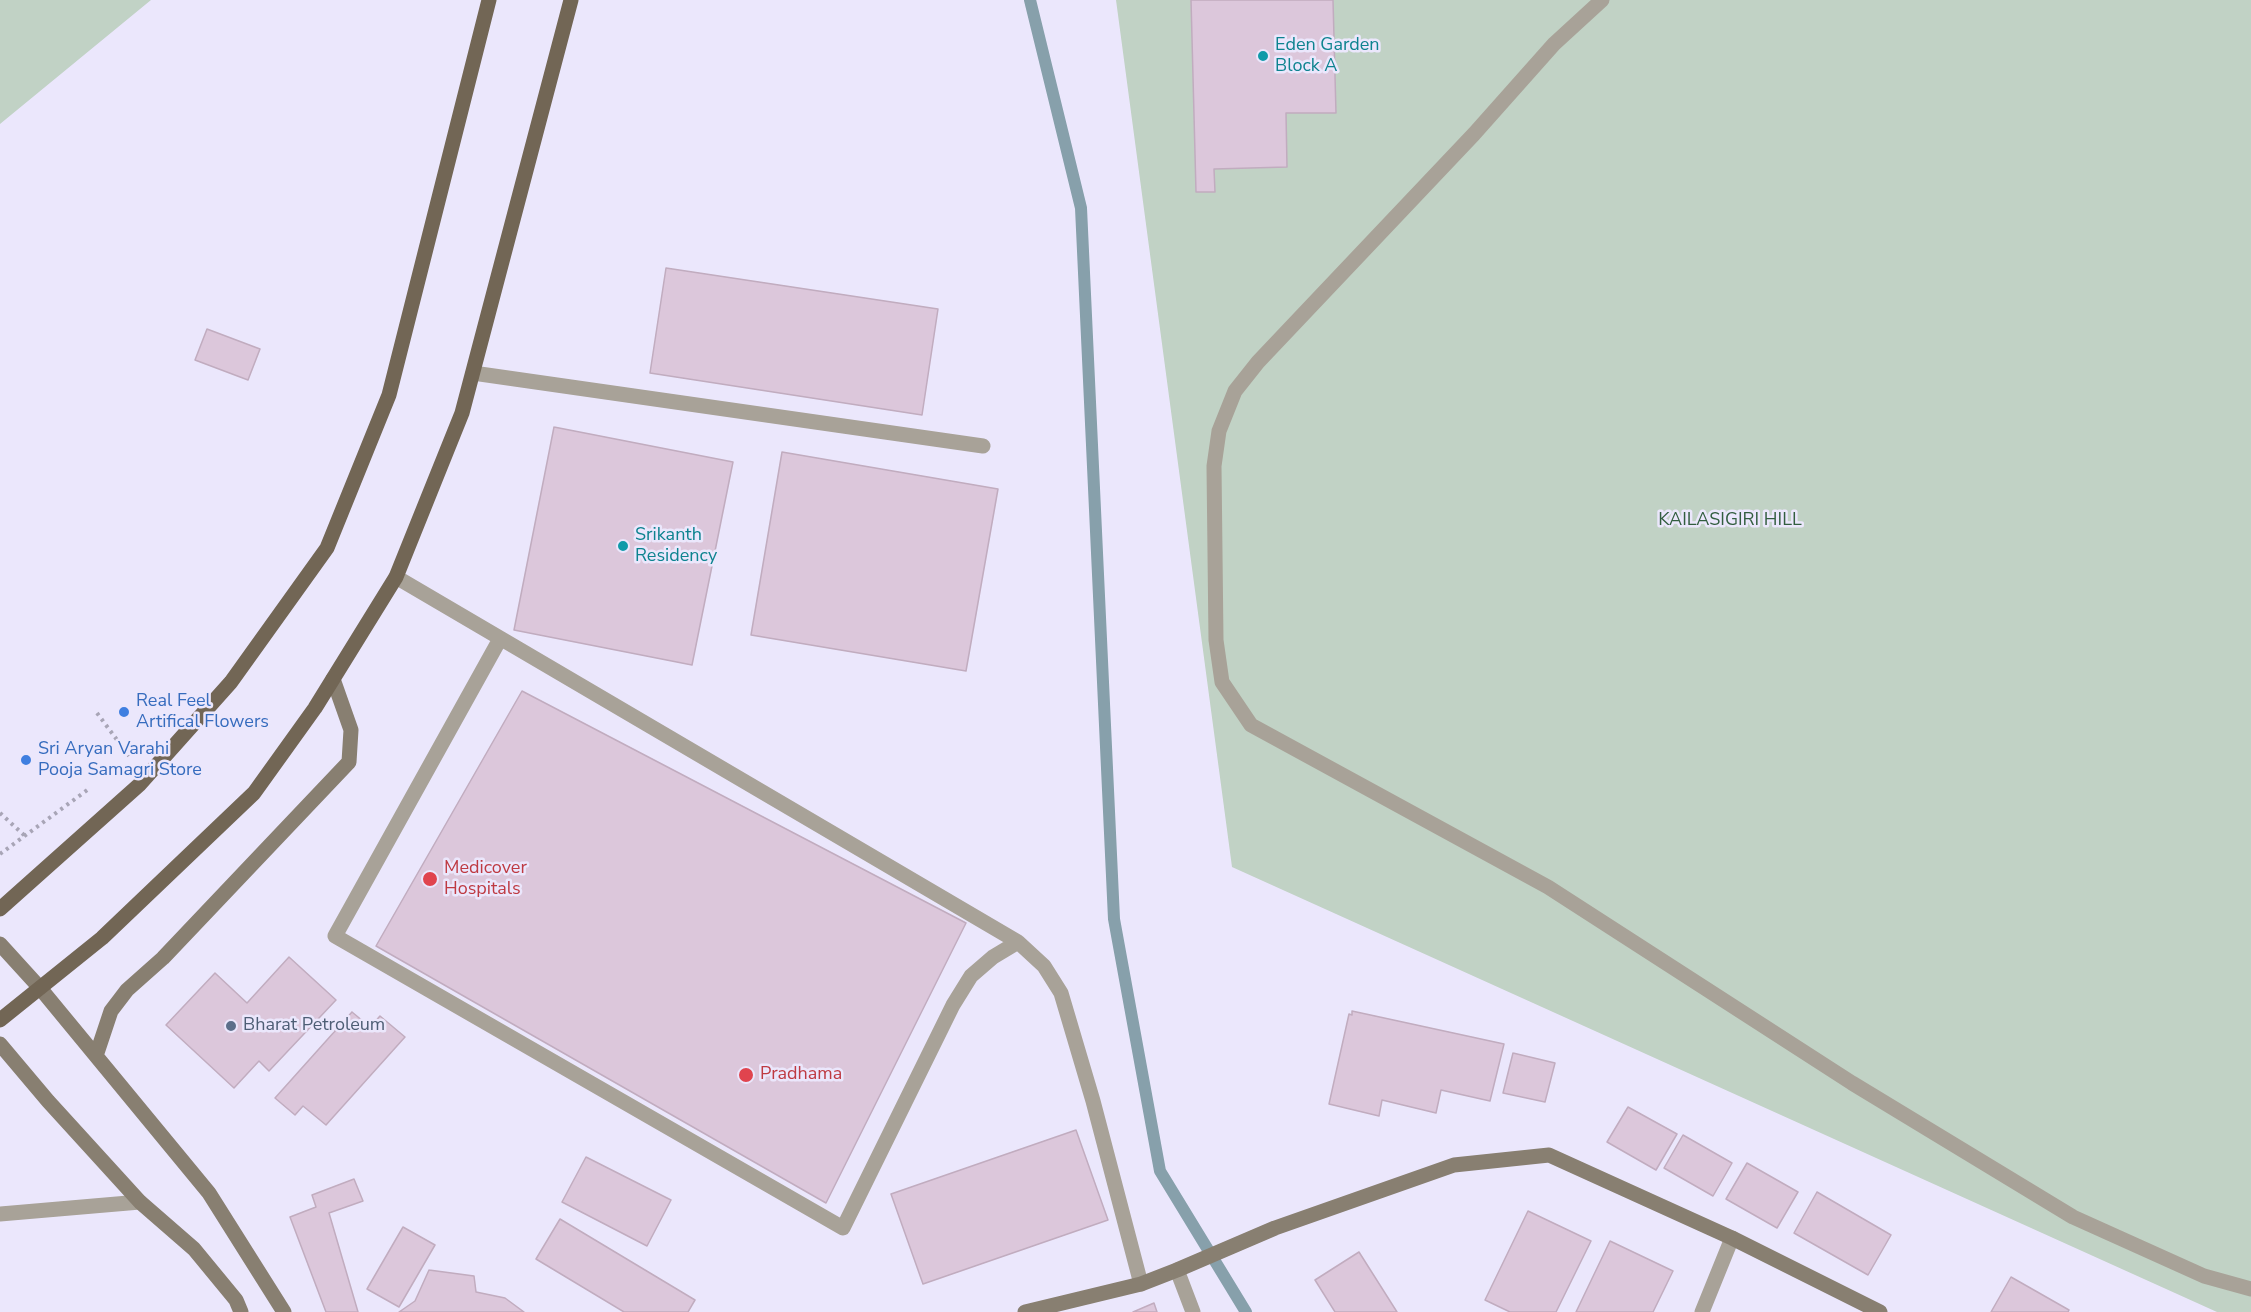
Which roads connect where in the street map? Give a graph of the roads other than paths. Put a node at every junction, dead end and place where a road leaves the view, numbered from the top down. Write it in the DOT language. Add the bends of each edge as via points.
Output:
graph roads {
  1 [pos="489,0"];
  2 [pos="571,0"];
  3 [pos="1602,0"];
  4 [pos="473,373"];
  5 [pos="983,446"];
  6 [pos="396,577"];
  7 [pos="500,639"];
  8 [pos="333,679"];
  9 [pos="0,909"];
  10 [pos="1018,942"];
  11 [pos="0,944"];
  12 [pos="40,988"];
  13 [pos="0,1020"];
  14 [pos="0,1044"];
  15 [pos="96,1056"];
  16 [pos="140,1202"];
  17 [pos="0,1214"];
  18 [pos="1732,1238"];
  19 [pos="1178,1270"];
  20 [pos="1141,1284"];
  21 [pos="2251,1289"];
  22 [pos="241,1312"];
  23 [pos="284,1312"];
  24 [pos="1025,1312"];
  25 [pos="1193,1312"];
  26 [pos="1702,1312"];
  27 [pos="1880,1312"];
  1 -- 9 [label="main road" via="389,395 327,548 231,682 146,776"];
  2 -- 4 [label="main road"];
  3 -- 21 [label="street" via="1554,44 1235,391 1219,431 1214,466 1216,640 1222,682 1251,724 1548,886 1852,1083 2073,1217 2204,1276"];
  4 -- 5 [label="street"];
  4 -- 6 [label="main road" via="462,413"];
  6 -- 7 [label="street"];
  6 -- 8 [label="main road"];
  7 -- 10 [label="street"];
  7 -- 10 [label="street" via="335,936 843,1228 959,995 971,976"];
  8 -- 12 [label="main road" via="254,793 102,938"];
  8 -- 15 [label="street" via="351,730 349,762 163,958 127,990 111,1011"];
  10 -- 20 [label="street" via="1044,966 1061,993"];
  11 -- 12 [label="street"];
  12 -- 13 [label="main road"];
  12 -- 15 [label="street"];
  14 -- 16 [label="street"];
  15 -- 23 [label="street" via="209,1193"];
  16 -- 17 [label="street"];
  16 -- 22 [label="street" via="194,1249 236,1300"];
  18 -- 19 [label="street" via="1549,1155 1454,1165 1275,1228"];
  18 -- 26 [label="street"];
  18 -- 27 [label="street"];
  19 -- 20 [label="street"];
  19 -- 25 [label="street"];
  20 -- 24 [label="street"];
}
